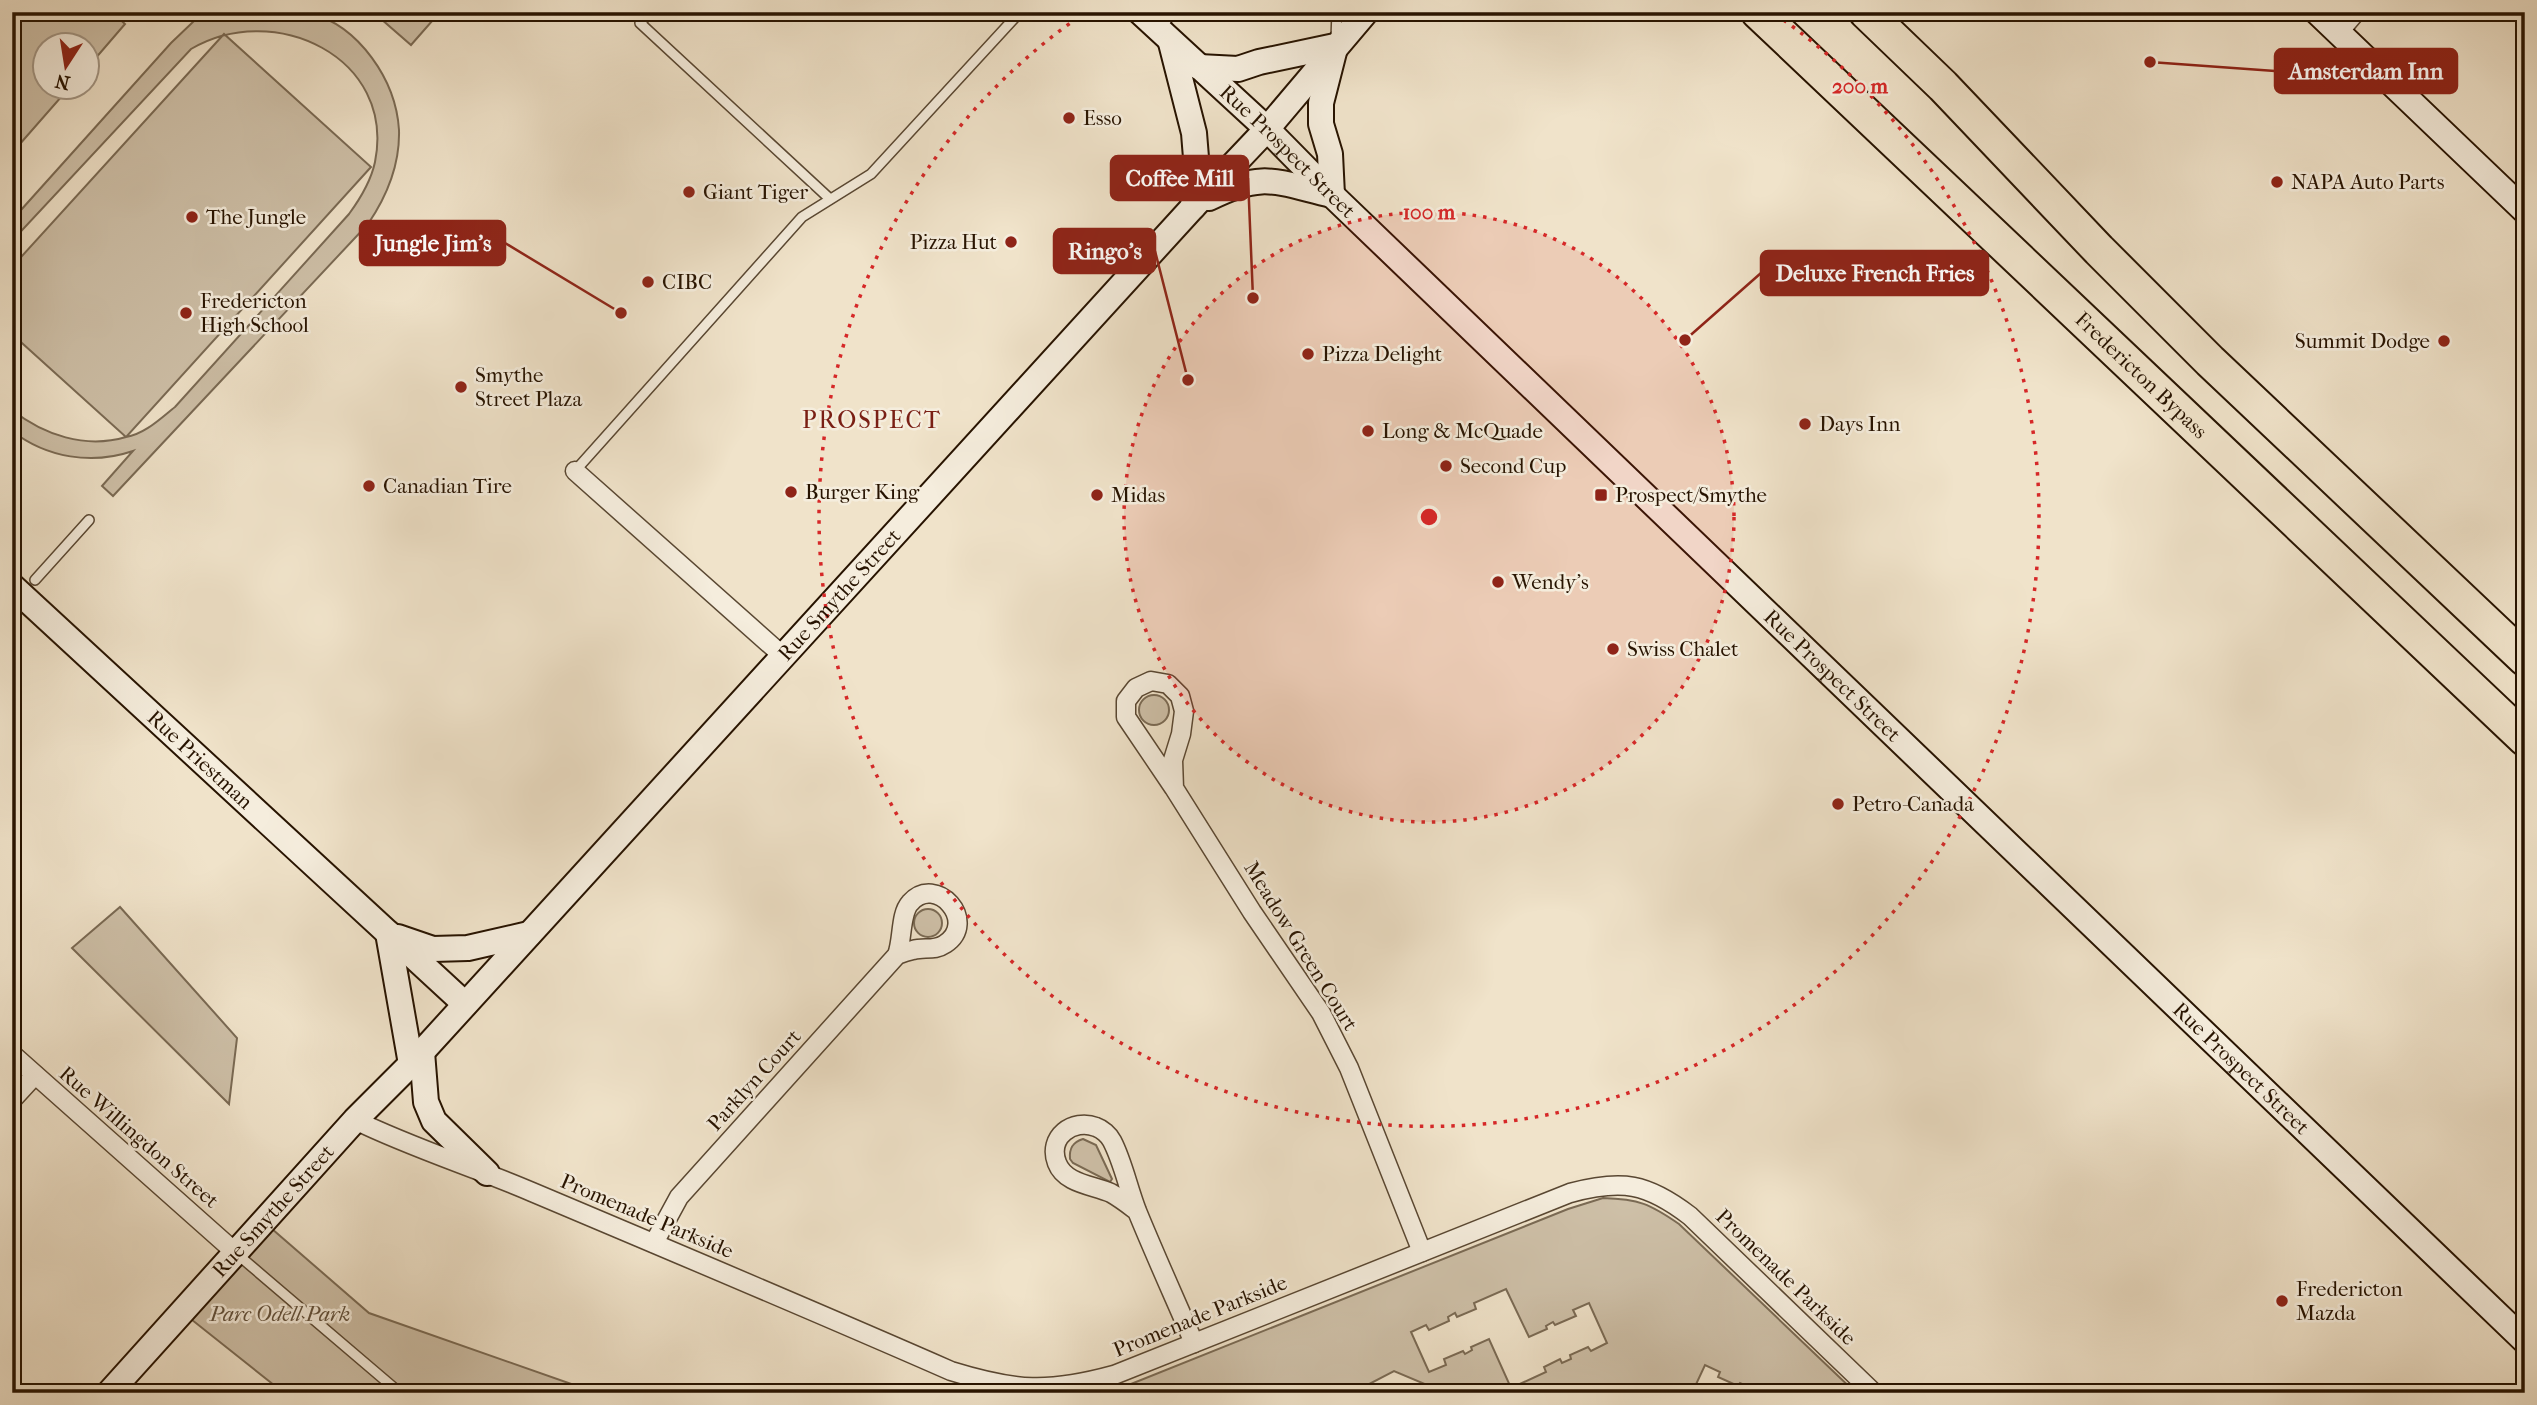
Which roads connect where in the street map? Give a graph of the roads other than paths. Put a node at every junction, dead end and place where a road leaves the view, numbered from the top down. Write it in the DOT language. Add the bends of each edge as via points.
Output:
graph roads {
  1 [pos="650,12"];
  2 [pos="1020,12"];
  3 [pos="1140,12"];
  4 [pos="1337,12"];
  5 [pos="1366,12"];
  6 [pos="1758,12"];
  7 [pos="1866,12"];
  8 [pos="2317,12"];
  9 [pos="2356,12"];
  10 [pos="1168,28"];
  11 [pos="2339,32"];
  12 [pos="1335,46"];
  13 [pos="1199,67"];
  14 [pos="1267,129"];
  15 [pos="1332,195"];
  16 [pos="830,199"];
  17 [pos="1193,206"];
  18 [pos="2525,211"];
  19 [pos="575,471"];
  20 [pos="89,520"];
  21 [pos="24,583"];
  22 [pos="783,656"];
  23 [pos="2525,659"];
  24 [pos="2525,739"];
  25 [pos="1174,788"];
  26 [pos="388,933"];
  27 [pos="529,934"];
  28 [pos="897,955"];
  29 [pos="465,1003"];
  30 [pos="12,1054"];
  31 [pos="416,1058"];
  32 [pos="35,1076"];
  33 [pos="12,1100"];
  34 [pos="355,1120"];
  35 [pos="487,1173"];
  36 [pos="1138,1211"];
  37 [pos="654,1243"];
  38 [pos="1422,1252"];
  39 [pos="236,1253"];
  40 [pos="2525,1340"];
  41 [pos="1194,1343"];
  42 [pos="1114,1374"];
  43 [pos="120,1390"];
  44 [pos="400,1393"];
  45 [pos="1110,1393"];
  46 [pos="1874,1393"];
  1 -- 16 [label="lane" via="640,23"];
  2 -- 16 [label="lane" via="871,174"];
  3 -- 10 [label="main road, Rue Prospect Street"];
  4 -- 12 [label="lane"];
  5 -- 12 [label="main road, Rue Smythe Street"];
  6 -- 24 [label="highway, Fredericton Bypass"];
  7 -- 23 [label="highway" via="2210,361"];
  8 -- 11 [label="main road"];
  9 -- 11 [label="street"];
  10 -- 13 [label="main road, Rue Prospect Street"];
  10 -- 17 [label="main road" via="1194,132 1197,170"];
  11 -- 18 [label="main road"];
  12 -- 13 [label="main road" via="1238,69"];
  12 -- 14 [label="main road, Rue Smythe Street"];
  12 -- 15 [label="main road" via="1321,103"];
  13 -- 14 [label="main road, Rue Prospect Street"];
  14 -- 15 [label="main road, Rue Prospect Street"];
  14 -- 17 [label="main road, Rue Smythe Street"];
  15 -- 17 [label="main road" via="1254,180"];
  15 -- 40 [label="main road, Rue Prospect Street"];
  16 -- 19 [label="lane" via="802,217"];
  17 -- 22 [label="main road, Rue Smythe Street"];
  19 -- 22 [label="street"];
  20 -- 21 [label="lane"];
  21 -- 26 [label="main road, Rue Priestman"];
  22 -- 27 [label="main road, Rue Smythe Street"];
  25 -- 25 [label="street, Meadow Green Court" via="1173,760 1184,711 1180,696 1168,684 1151,681 1136,688 1126,701 1126,717"];
  25 -- 38 [label="street, Meadow Green Court" via="1321,1013 1349,1068"];
  26 -- 27 [label="main road" via="433,950 468,948"];
  26 -- 29 [label="main road, Rue Priestman"];
  26 -- 31 [label="main road"];
  27 -- 29 [label="main road, Rue Smythe Street"];
  28 -- 37 [label="street, Parklyn Court" via="679,1196"];
  29 -- 31 [label="main road, Rue Smythe Street"];
  30 -- 32 [label="street, Rue Willingdon Street"];
  31 -- 34 [label="main road, Rue Smythe Street"];
  31 -- 35 [label="main road" via="434,1121"];
  32 -- 33 [label="street"];
  32 -- 39 [label="street, Rue Willingdon Street"];
  34 -- 35 [label="street, Promenade Parkside"];
  34 -- 39 [label="main road, Rue Smythe Street"];
  35 -- 37 [label="street, Promenade Parkside"];
  36 -- 36 [label="street" via="1111,1138 1092,1125 1070,1126 1055,1148 1056,1162 1064,1174 1112,1194"];
  36 -- 41 [label="street"];
  37 -- 42 [label="street, Promenade Parkside" via="951,1371 989,1383 1035,1389"];
  38 -- 41 [label="street, Promenade Parkside"];
  38 -- 46 [label="street, Promenade Parkside" via="1570,1193 1616,1184 1651,1192 1689,1216"];
  39 -- 43 [label="main road, Rue Smythe Street"];
  39 -- 44 [label="lane"];
  41 -- 42 [label="street, Promenade Parkside"];
  42 -- 45 [label="lane"];
}
